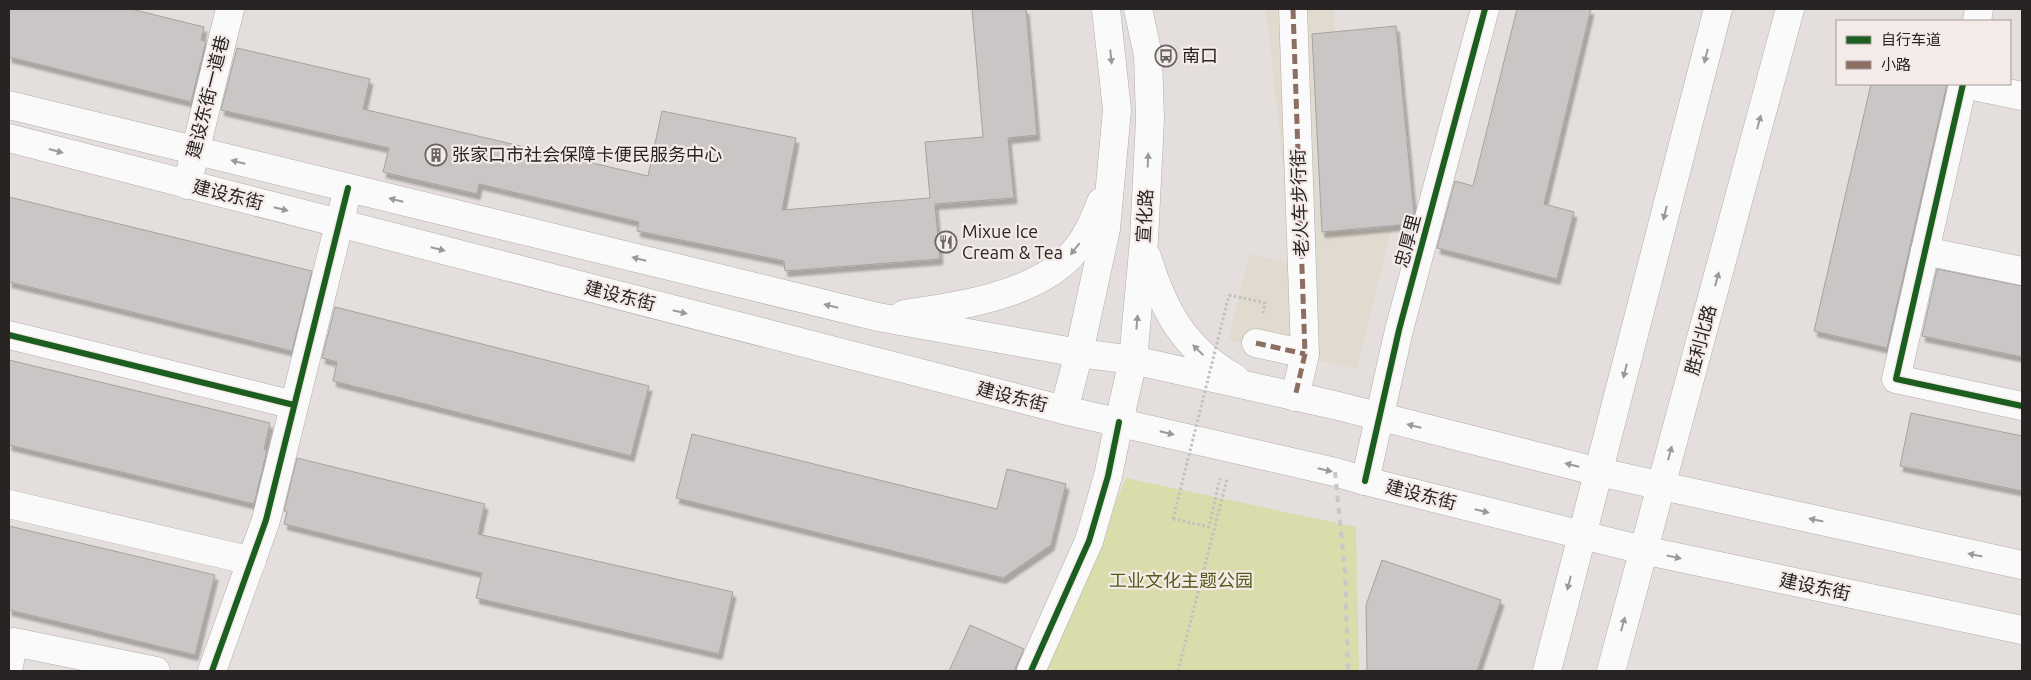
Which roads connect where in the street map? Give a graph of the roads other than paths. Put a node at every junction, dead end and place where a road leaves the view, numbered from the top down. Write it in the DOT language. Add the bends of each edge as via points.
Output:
graph roads {
  1 [pos="230,9"];
  2 [pos="1106,9"];
  3 [pos="1138,9"];
  4 [pos="1293,9"];
  5 [pos="1486,9"];
  6 [pos="1718,9"];
  7 [pos="1790,9"];
  8 [pos="1963,85"];
  9 [pos="1968,85"];
  10 [pos="2022,96"];
  11 [pos="9,105"];
  12 [pos="9,138"];
  13 [pos="195,151"];
  14 [pos="1111,174"];
  15 [pos="187,185"];
  16 [pos="348,188"];
  17 [pos="338,224"];
  18 [pos="1144,246"];
  19 [pos="1925,251"];
  20 [pos="2022,272"];
  21 [pos="878,317"];
  22 [pos="9,335"];
  23 [pos="1256,343"];
  24 [pos="1079,353"];
  25 [pos="1305,354"];
  26 [pos="1133,360"];
  27 [pos="1252,387"];
  28 [pos="1295,397"];
  29 [pos="294,405"];
  30 [pos="2022,406"];
  31 [pos="1064,410"];
  32 [pos="1380,418"];
  33 [pos="1119,422"];
  34 [pos="1599,472"];
  35 [pos="1365,481"];
  36 [pos="1661,485"];
  37 [pos="9,504"];
  38 [pos="1582,536"];
  39 [pos="1643,550"];
  40 [pos="252,562"];
  41 [pos="2022,565"];
  42 [pos="2022,630"];
  43 [pos="9,665"];
  44 [pos="156,671"];
  45 [pos="212,671"];
  46 [pos="1031,671"];
  47 [pos="1547,671"];
  48 [pos="1611,671"];
  1 -- 13 [label="main road, 建设东街一道巷"];
  2 -- 14 [label="main road, 宣化路, one-way" via="1117,110"];
  18 -- 3 [label="main road, 宣化路, one-way" via="1150,119 1148,54"];
  4 -- 25 [label="main road, 老火车步行街"];
  5 -- 32 [label="main road, 忠厚里" via="1400,330"];
  6 -- 34 [label="main road, one-way"];
  36 -- 7 [label="main road, 胜利北路, one-way"];
  8 -- 19 [label="main road"];
  9 -- 10 [label="main road"];
  11 -- 13 [label="main road, 建设东街"];
  12 -- 15 [label="main road, 建设东街, one-way"];
  13 -- 15 [label="main road, 建设东街一道巷"];
  16 -- 13 [label="main road, 建设东街, one-way"];
  14 -- 21 [label="main road, one-way" via="1091,227 1074,253 1052,271 1015,290 978,301"];
  14 -- 24 [label="main road, 宣化路" via="1106,229"];
  15 -- 17 [label="main road, 建设东街, one-way"];
  16 -- 17 [label="main road"];
  21 -- 16 [label="main road, 建设东街, one-way"];
  17 -- 29 [label="main road"];
  17 -- 31 [label="main road, 建设东街, one-way"];
  26 -- 18 [label="main road, 宣化路, one-way"];
  27 -- 18 [label="main road, one-way" via="1196,350 1180,330 1158,292"];
  19 -- 20 [label="main road"];
  19 -- 30 [label="main road" via="1896,380"];
  21 -- 24 [label="main road, 建设东街"];
  22 -- 29 [label="main road"];
  23 -- 25 [label="main road"];
  24 -- 26 [label="main road, 建设东街"];
  24 -- 31 [label="main road, 宣化路"];
  25 -- 28 [label="main road, 老火车步行街"];
  26 -- 27 [label="main road, 建设东街"];
  26 -- 33 [label="main road, 宣化路"];
  27 -- 28 [label="main road, 建设东街"];
  28 -- 32 [label="main road, 建设东街"];
  29 -- 40 [label="main road" via="266,520"];
  31 -- 33 [label="main road, 建设东街"];
  34 -- 32 [label="main road, 建设东街, one-way"];
  32 -- 35 [label="main road, 忠厚里"];
  33 -- 35 [label="main road, 建设东街, one-way"];
  33 -- 46 [label="main road, 宣化路" via="1108,476 1089,541"];
  34 -- 36 [label="main road, 建设东街"];
  34 -- 38 [label="main road"];
  35 -- 38 [label="main road, 建设东街, one-way"];
  36 -- 39 [label="main road, 胜利北路"];
  41 -- 36 [label="main road, 建设东街, one-way"];
  37 -- 40 [label="main road"];
  38 -- 39 [label="main road, 建设东街"];
  38 -- 47 [label="main road, one-way"];
  39 -- 42 [label="main road, 建设东街, one-way"];
  48 -- 39 [label="main road, 胜利北路, one-way"];
  40 -- 45 [label="main road"];
  43 -- 44 [label="main road" via="14,642"];
}
